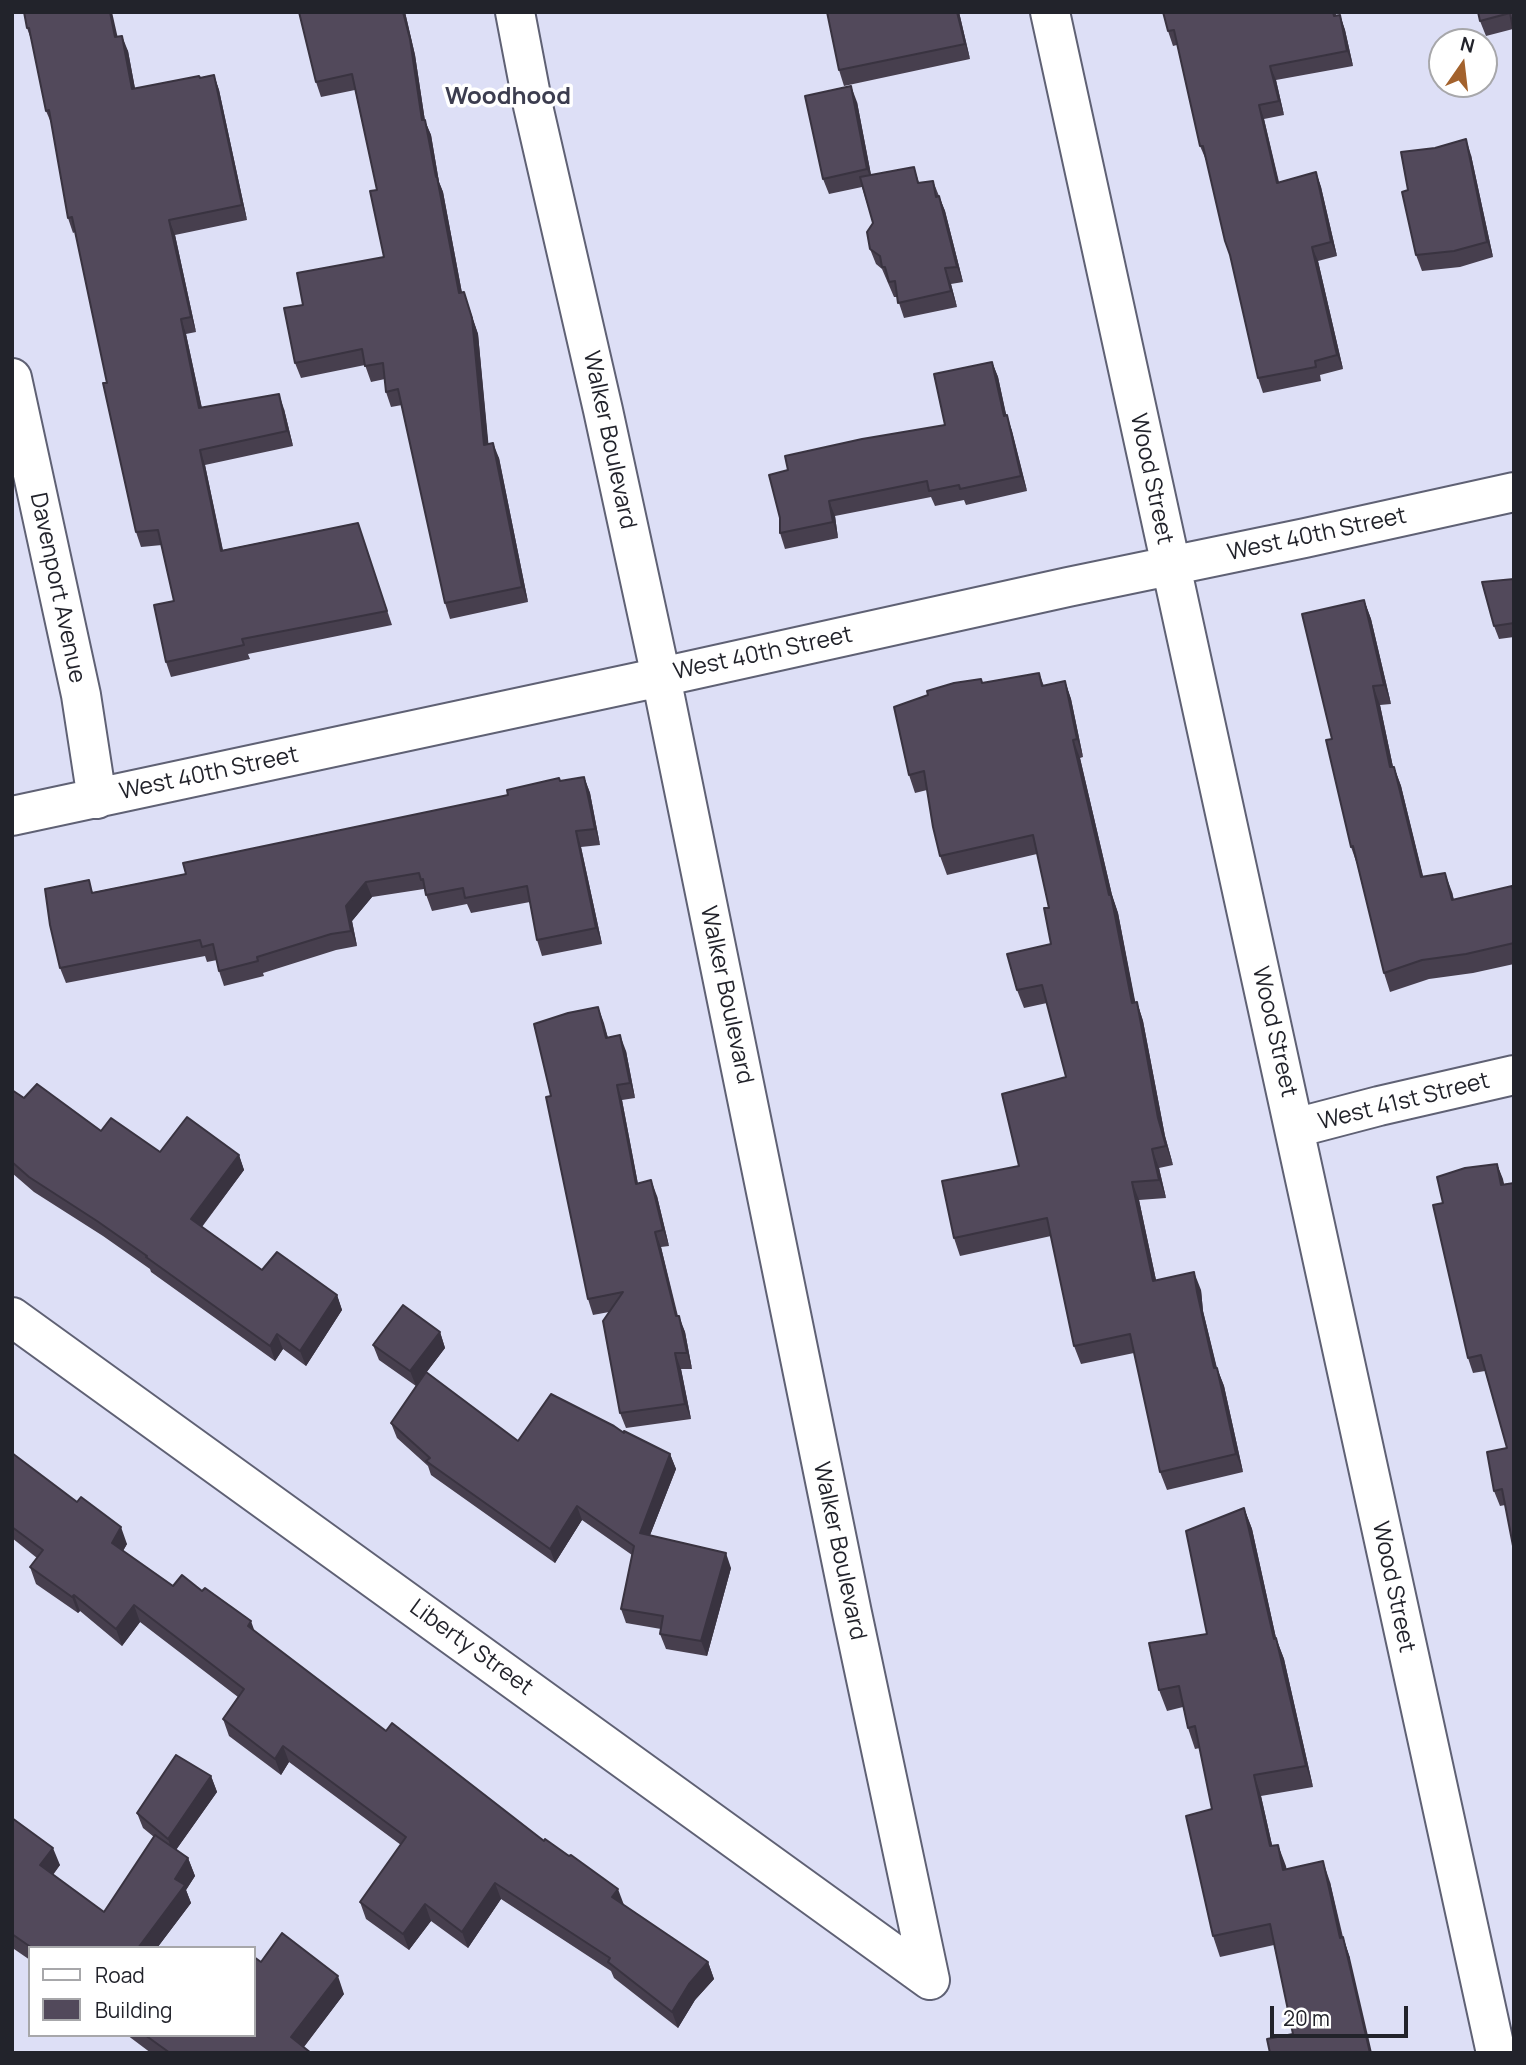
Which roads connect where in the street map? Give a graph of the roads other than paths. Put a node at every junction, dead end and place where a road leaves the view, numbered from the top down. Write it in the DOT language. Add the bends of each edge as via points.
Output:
graph roads {
  1 [pos="515,12"];
  2 [pos="1049,12"];
  3 [pos="12,378"];
  4 [pos="1514,492"];
  5 [pos="1170,566"];
  6 [pos="661,677"];
  7 [pos="97,799"];
  8 [pos="12,816"];
  9 [pos="1514,1076"];
  10 [pos="1295,1128"];
  11 [pos="12,1317"];
  12 [pos="930,1980"];
  13 [pos="1496,2053"];
  1 -- 6 [label="street, Walker Boulevard"];
  2 -- 5 [label="street, Wood Street"];
  3 -- 7 [label="street, Davenport Avenue" via="81,695"];
  4 -- 5 [label="street, West 40th Street"];
  5 -- 6 [label="street, West 40th Street"];
  5 -- 10 [label="street, Wood Street"];
  6 -- 7 [label="street, West 40th Street"];
  6 -- 12 [label="street, Walker Boulevard"];
  7 -- 8 [label="street, West 40th Street"];
  9 -- 10 [label="street, West 41st Street"];
  10 -- 13 [label="street, Wood Street"];
  11 -- 12 [label="street, Liberty Street"];
}
